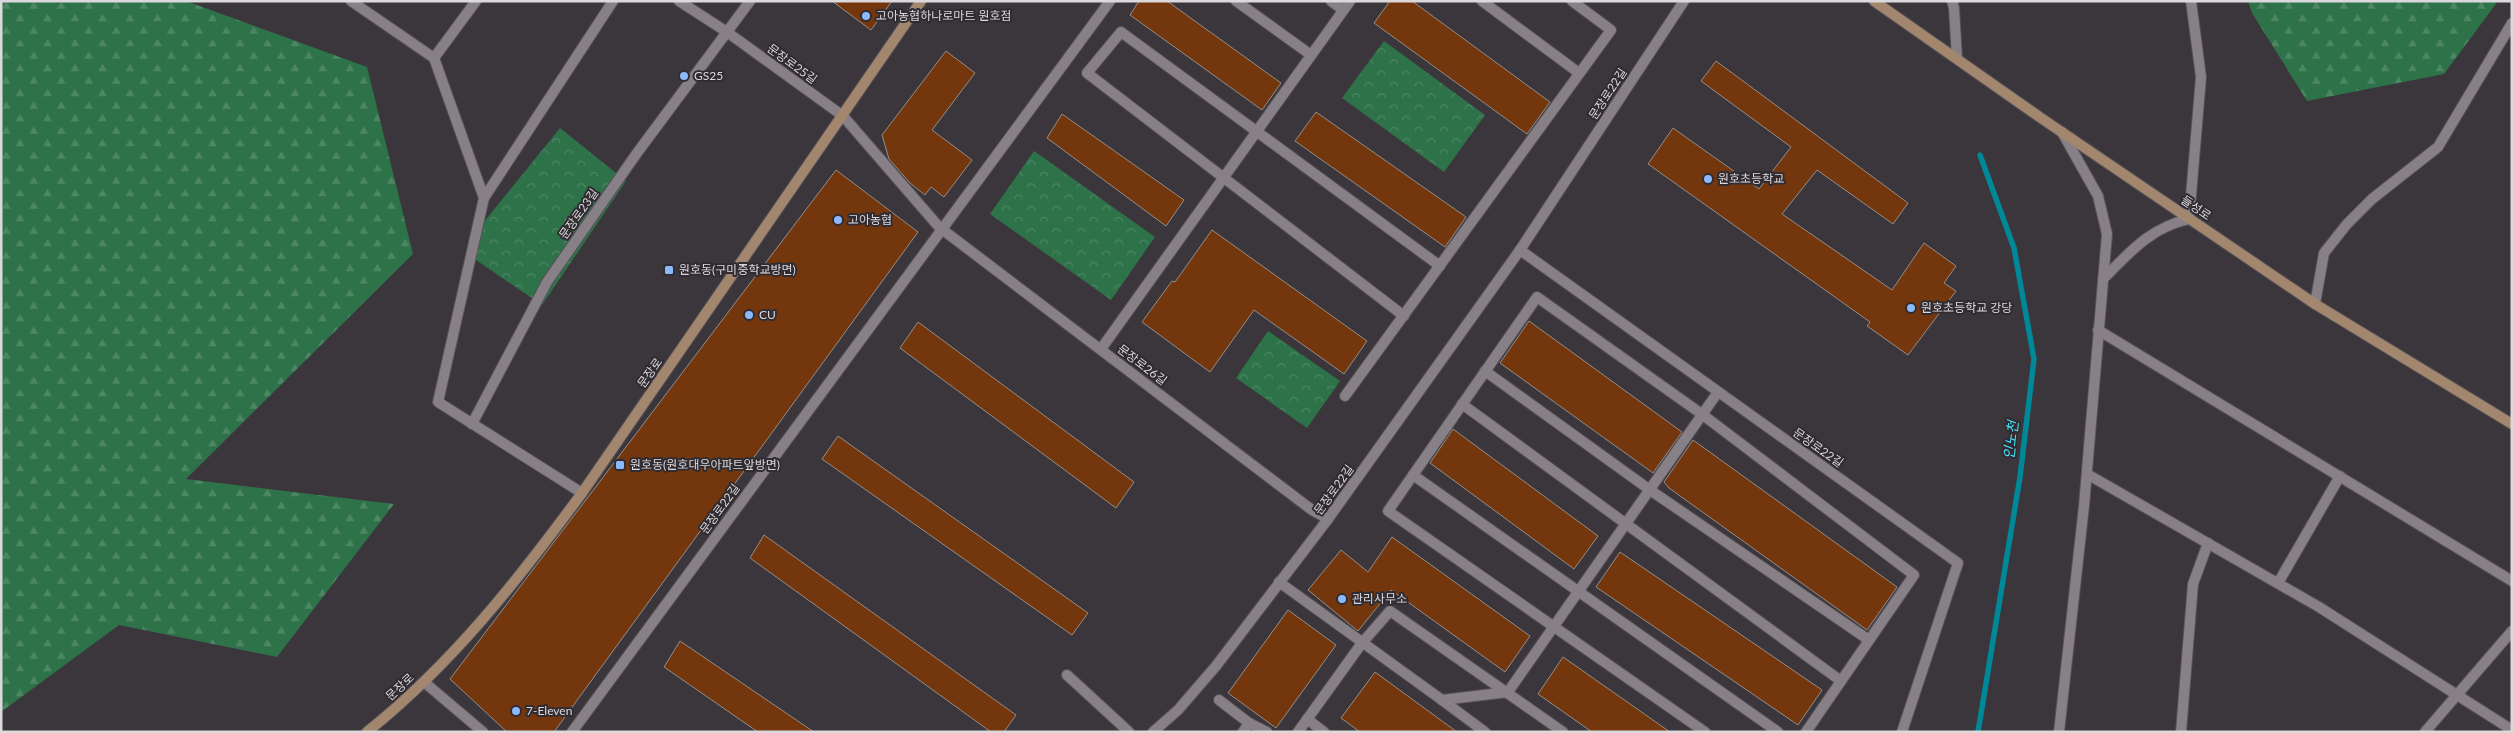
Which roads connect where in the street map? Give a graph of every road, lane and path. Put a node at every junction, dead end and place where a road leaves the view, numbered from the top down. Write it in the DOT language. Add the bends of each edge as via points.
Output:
graph roads {
  1 [pos="351,1"];
  2 [pos="476,1"];
  3 [pos="613,1"];
  4 [pos="679,1"];
  5 [pos="750,1"];
  6 [pos="921,1"];
  7 [pos="1110,1"];
  8 [pos="1236,1"];
  9 [pos="1331,1"];
  10 [pos="1350,1"];
  11 [pos="1482,1"];
  12 [pos="1572,1"];
  13 [pos="1684,1"];
  14 [pos="1874,1"];
  15 [pos="1952,1"];
  16 [pos="2191,1"];
  17 [pos="1343,10"];
  18 [pos="2512,24"];
  19 [pos="727,32"];
  20 [pos="1312,55"];
  21 [pos="434,58"];
  22 [pos="1957,58"];
  23 [pos="1580,73"];
  24 [pos="843,116"];
  25 [pos="1257,131"];
  26 [pos="2062,132"];
  27 [pos="1224,178"];
  28 [pos="484,198"];
  29 [pos="2189,219"];
  30 [pos="943,229"];
  31 [pos="1520,250"];
  32 [pos="1440,266"];
  33 [pos="2102,279"];
  34 [pos="2315,304"];
  35 [pos="1404,316"];
  36 [pos="2098,330"];
  37 [pos="1101,350"];
  38 [pos="1485,371"];
  39 [pos="1718,392"];
  40 [pos="1346,396"];
  41 [pos="1462,404"];
  42 [pos="1702,415"];
  43 [pos="472,424"];
  44 [pos="2512,424"];
  45 [pos="1413,474"];
  46 [pos="2087,474"];
  47 [pos="2340,476"];
  48 [pos="1650,490"];
  49 [pos="582,493"];
  50 [pos="1328,519"];
  51 [pos="1626,524"];
  52 [pos="2208,543"];
  53 [pos="2512,580"];
  54 [pos="1279,582"];
  55 [pos="2278,583"];
  56 [pos="1578,592"];
  57 [pos="1553,628"];
  58 [pos="2512,631"];
  59 [pos="1869,640"];
  60 [pos="1362,643"];
  61 [pos="1067,675"];
  62 [pos="1841,681"];
  63 [pos="424,682"];
  64 [pos="1508,692"];
  65 [pos="2455,695"];
  66 [pos="1219,700"];
  67 [pos="1442,700"];
  68 [pos="1307,719"];
  69 [pos="1249,723"];
  70 [pos="2512,730"];
  71 [pos="367,732"];
  72 [pos="483,732"];
  73 [pos="572,732"];
  74 [pos="1129,732"];
  75 [pos="1153,732"];
  76 [pos="1243,732"];
  77 [pos="1267,732"];
  78 [pos="1298,732"];
  79 [pos="1324,732"];
  80 [pos="1485,732"];
  81 [pos="1562,732"];
  82 [pos="1705,732"];
  83 [pos="1778,732"];
  84 [pos="1806,732"];
  85 [pos="1902,732"];
  86 [pos="2059,732"];
  87 [pos="2181,732"];
  88 [pos="2425,732"];
  1 -- 21 [label="street"];
  2 -- 21 [label="street"];
  3 -- 28 [label="street"];
  4 -- 19 [label="street, 문장로25길"];
  5 -- 19 [label="street"];
  6 -- 24 [label="street, 문장로"];
  7 -- 30 [label="street"];
  8 -- 20 [label="street"];
  9 -- 17 [label="street"];
  10 -- 17 [label="street"];
  11 -- 23 [label="street"];
  12 -- 23 [label="street" via="1611,30"];
  13 -- 31 [label="street, 문장로22길"];
  14 -- 22 [label="street, 들성로"];
  15 -- 22 [label="street"];
  16 -- 29 [label="street" via="2201,77"];
  17 -- 20 [label="street"];
  18 -- 34 [label="street" via="2438,147 2372,199 2324,254"];
  19 -- 24 [label="street, 문장로25길"];
  19 -- 43 [label="street, 문장로23길" via="547,282"];
  20 -- 25 [label="street"];
  21 -- 28 [label="street"];
  22 -- 26 [label="street, 들성로"];
  23 -- 32 [label="street"];
  24 -- 30 [label="street, 문장로26길"];
  24 -- 49 [label="street, 문장로"];
  25 -- 27 [label="street"];
  25 -- 27 [label="street" via="1121,32 1087,73"];
  25 -- 32 [label="street"];
  26 -- 29 [label="street, 들성로"];
  26 -- 33 [label="street" via="2098,196 2107,234"];
  27 -- 35 [label="street"];
  27 -- 37 [label="street"];
  28 -- 43 [label="street" via="438,402"];
  29 -- 33 [label="street" via="2156,230"];
  29 -- 34 [label="street, 들성로"];
  30 -- 37 [label="street, 문장로26길"];
  30 -- 73 [label="street, 문장로22길"];
  31 -- 39 [label="street, 문장로22길"];
  31 -- 50 [label="street, 문장로22길"];
  32 -- 35 [label="street"];
  33 -- 36 [label="street"];
  34 -- 44 [label="street, 들성로"];
  35 -- 40 [label="street"];
  36 -- 46 [label="street"];
  36 -- 47 [label="street"];
  37 -- 50 [label="street, 문장로26길"];
  38 -- 41 [label="street"];
  38 -- 42 [label="street" via="1537,297"];
  38 -- 48 [label="street"];
  39 -- 42 [label="street"];
  39 -- 85 [label="street, 문장로22길" via="1958,563"];
  41 -- 45 [label="street"];
  41 -- 51 [label="street"];
  42 -- 48 [label="street"];
  42 -- 59 [label="street" via="1914,575"];
  43 -- 49 [label="street"];
  45 -- 56 [label="street"];
  45 -- 57 [label="street" via="1388,511"];
  46 -- 52 [label="street"];
  46 -- 86 [label="street"];
  47 -- 53 [label="street"];
  47 -- 55 [label="street"];
  48 -- 51 [label="street"];
  48 -- 59 [label="street"];
  49 -- 63 [label="street, 문장로" via="524,571"];
  50 -- 54 [label="street, 문장로22길"];
  51 -- 56 [label="street"];
  51 -- 62 [label="street"];
  52 -- 55 [label="street"];
  52 -- 87 [label="street" via="2193,584"];
  54 -- 60 [label="street"];
  54 -- 75 [label="street, 문장로22길" via="1216,666 1178,710"];
  55 -- 65 [label="street"];
  56 -- 57 [label="street"];
  56 -- 83 [label="street"];
  57 -- 64 [label="street"];
  57 -- 82 [label="street"];
  58 -- 65 [label="street"];
  59 -- 62 [label="street"];
  60 -- 64 [label="street" via="1390,611"];
  60 -- 67 [label="street"];
  60 -- 68 [label="street"];
  61 -- 74 [label="street"];
  62 -- 84 [label="street"];
  63 -- 71 [label="street, 문장로"];
  63 -- 72 [label="street"];
  64 -- 67 [label="street"];
  64 -- 81 [label="street"];
  65 -- 70 [label="street"];
  65 -- 88 [label="street"];
  66 -- 69 [label="street"];
  67 -- 80 [label="street"];
  68 -- 78 [label="street"];
  68 -- 79 [label="street"];
  69 -- 76 [label="street"];
  69 -- 77 [label="street"];
}
